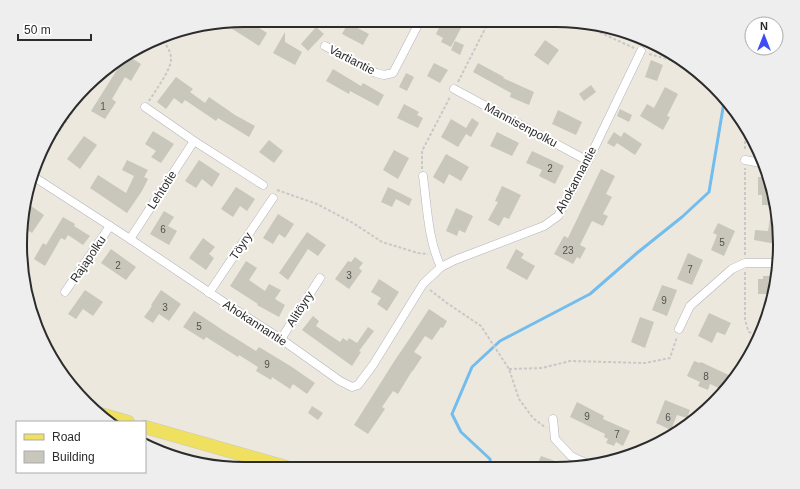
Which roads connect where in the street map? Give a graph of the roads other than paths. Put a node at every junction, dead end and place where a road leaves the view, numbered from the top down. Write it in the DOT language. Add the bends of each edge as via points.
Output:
graph roads {
  1 [pos="417,27"];
  2 [pos="325,46"];
  3 [pos="640,51"];
  4 [pos="454,89"];
  5 [pos="145,107"];
  6 [pos="194,141"];
  7 [pos="745,160"];
  8 [pos="588,161"];
  9 [pos="756,162"];
  10 [pos="423,176"];
  11 [pos="37,179"];
  12 [pos="263,185"];
  13 [pos="273,198"];
  14 [pos="110,226"];
  15 [pos="130,239"];
  16 [pos="772,263"];
  17 [pos="440,267"];
  18 [pos="320,278"];
  19 [pos="65,292"];
  20 [pos="209,293"];
  21 [pos="679,329"];
  22 [pos="281,339"];
  23 [pos="113,418"];
  24 [pos="553,419"];
  25 [pos="124,421"];
  26 [pos="146,427"];
  27 [pos="580,460"];
  28 [pos="268,462"];
  1 -- 2 [label="street, Vartiantie" via="392,73 384,75"];
  3 -- 8 [label="street, Ahokannantie"];
  4 -- 8 [label="street, Mannisenpolku"];
  5 -- 6 [label="street"];
  6 -- 12 [label="street"];
  6 -- 15 [label="street, Lehtotie"];
  7 -- 9 [label="street"];
  8 -- 17 [label="street, Ahokannantie" via="558,216 544,226"];
  10 -- 17 [label="street" via="432,243"];
  11 -- 14 [label="street, Ahokannantie"];
  13 -- 20 [label="street, Töyry"];
  14 -- 15 [label="street, Ahokannantie"];
  14 -- 19 [label="street, Rajapolku"];
  15 -- 20 [label="street, Ahokannantie"];
  16 -- 21 [label="street" via="745,264 732,269 690,306"];
  17 -- 22 [label="street, Ahokannantie" via="423,284 373,365 358,385 352,388"];
  18 -- 22 [label="street, Alitöyry"];
  20 -- 22 [label="street, Ahokannantie"];
  23 -- 25 [label="main road"];
  24 -- 27 [label="street" via="555,439 571,456"];
  26 -- 28 [label="main road"];
}
